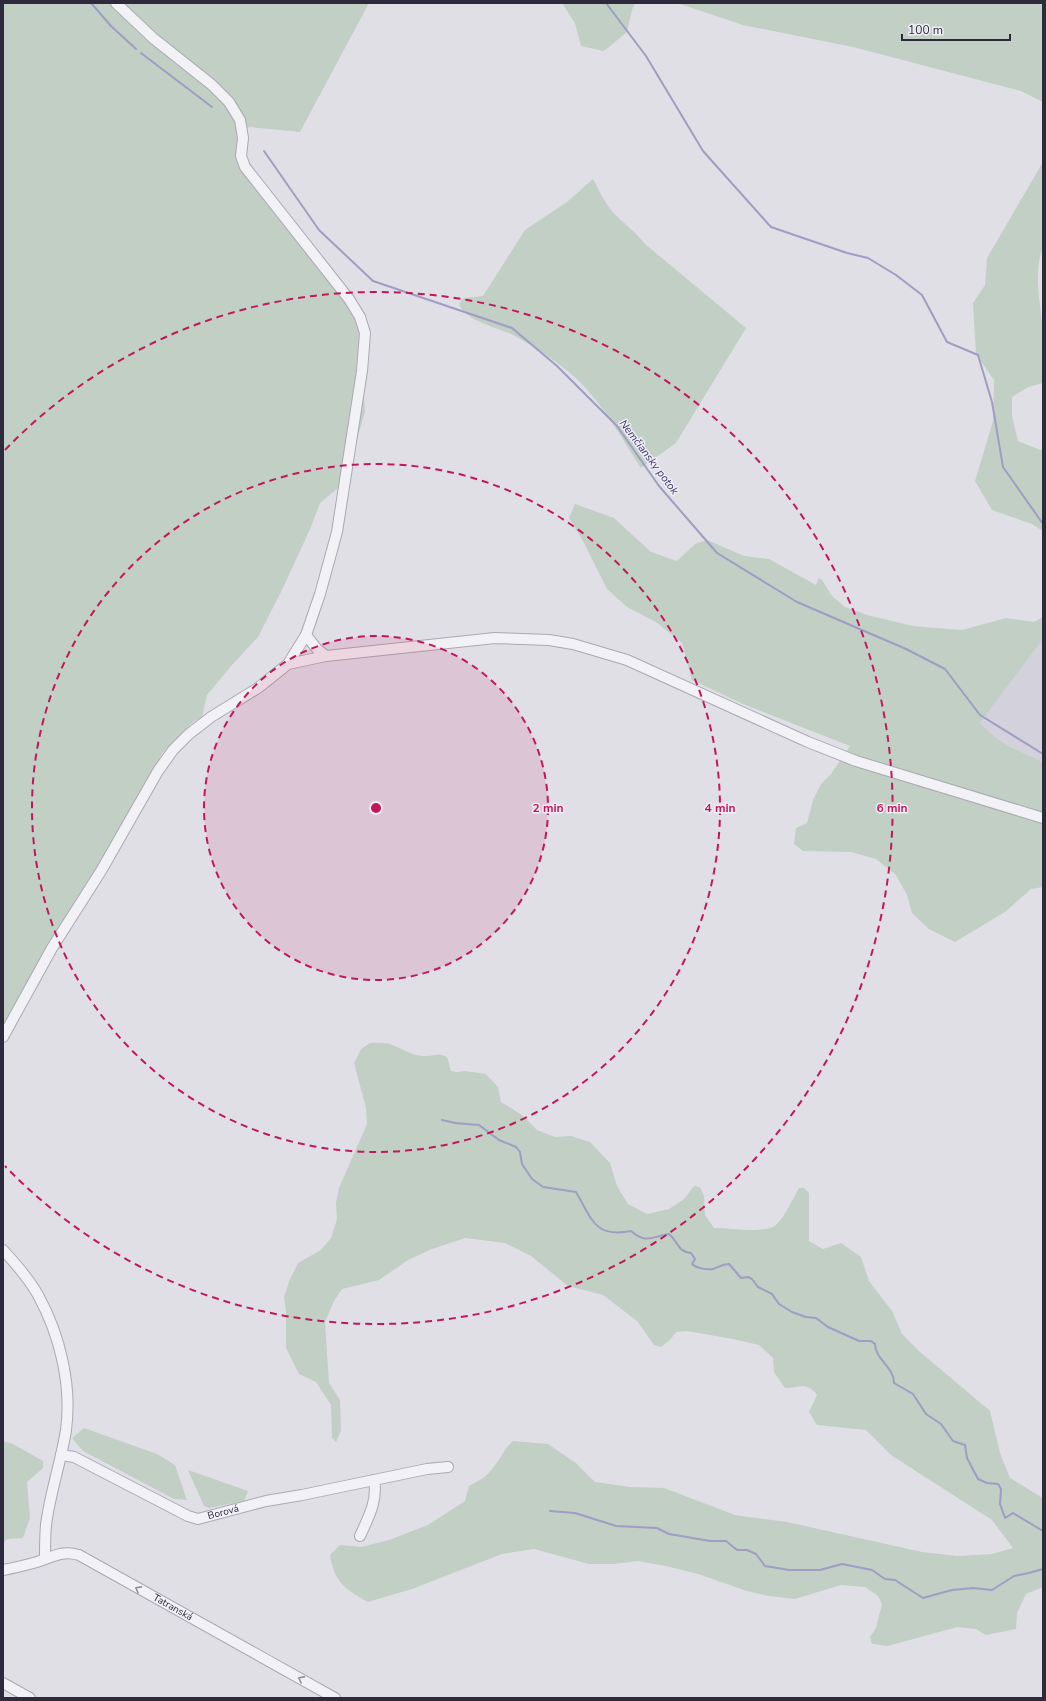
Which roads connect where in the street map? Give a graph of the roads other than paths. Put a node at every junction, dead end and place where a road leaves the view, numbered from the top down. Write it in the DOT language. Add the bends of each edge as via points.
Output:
graph roads {
  1 [pos="116,3"];
  2 [pos="306,635"];
  3 [pos="326,656"];
  4 [pos="288,664"];
  5 [pos="1043,818"];
  6 [pos="3,1037"];
  7 [pos="3,1250"];
  8 [pos="61,1455"];
  9 [pos="448,1467"];
  10 [pos="374,1480"];
  11 [pos="360,1536"];
  12 [pos="45,1558"];
  13 [pos="3,1570"];
  14 [pos="3,1683"];
  15 [pos="30,1698"];
  16 [pos="335,1698"];
  1 -- 2 [label="street" via="229,102 240,120 243,138 241,156 245,167 349,299 360,317 364,333 364,351 345,487 337,532"];
  2 -- 3 [label="street"];
  2 -- 4 [label="street"];
  3 -- 4 [label="street"];
  3 -- 5 [label="street" via="495,638 548,640 574,644 627,660 856,761"];
  4 -- 6 [label="street" via="258,688 206,721 173,750 52,948"];
  7 -- 8 [label="street" via="20,1268 38,1295 51,1323 61,1355 66,1391 66,1420"];
  8 -- 10 [label="street, Borová" via="74,1457 198,1519 266,1500"];
  8 -- 12 [label="street" via="46,1525"];
  9 -- 10 [label="street, Borová"];
  10 -- 11 [label="street" via="375,1500"];
  12 -- 13 [label="street, Tatranská"];
  16 -- 12 [label="street, Tatranská, one-way" via="74,1554 60,1553"];
  14 -- 15 [label="street"];
}
